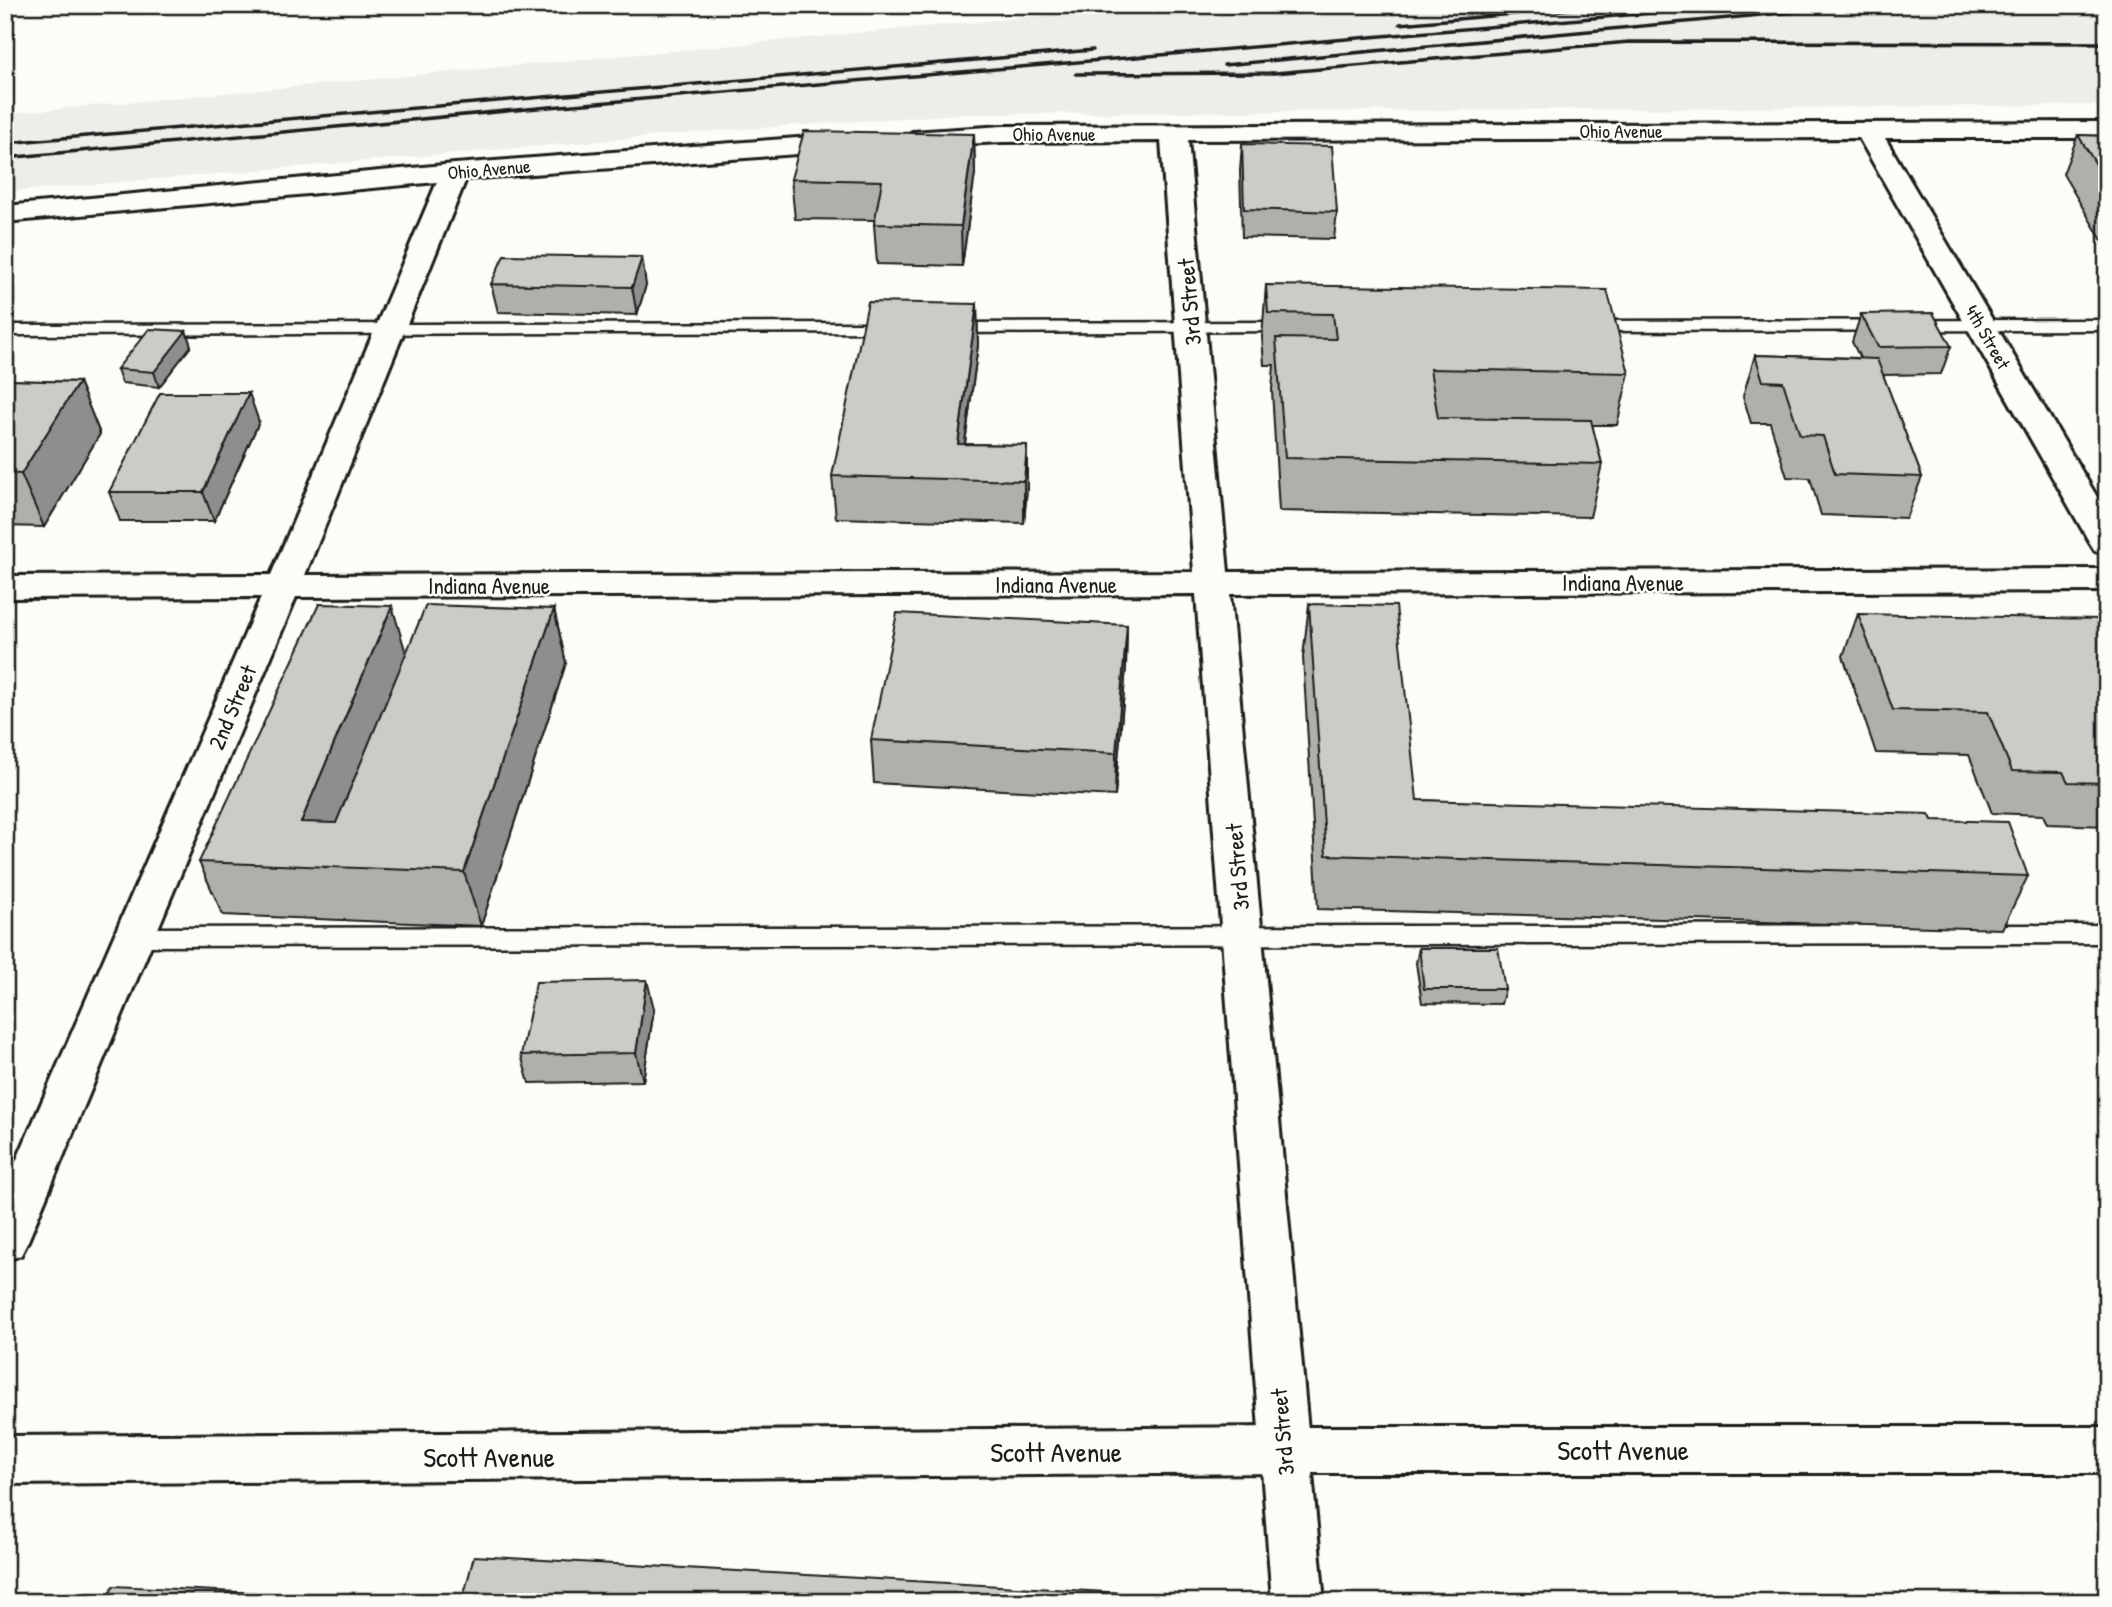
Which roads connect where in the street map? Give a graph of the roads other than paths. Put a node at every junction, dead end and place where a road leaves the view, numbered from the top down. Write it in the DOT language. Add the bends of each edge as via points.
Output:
graph roads {
  1 [pos="2107,130"];
  2 [pos="1868,131"];
  3 [pos="1174,133"];
  4 [pos="455,172"];
  5 [pos="5,214"];
  6 [pos="2107,325"];
  7 [pos="1981,326"];
  8 [pos="1191,327"];
  9 [pos="1316,327"];
  10 [pos="1565,327"];
  11 [pos="390,329"];
  12 [pos="5,330"];
  13 [pos="2107,543"];
  14 [pos="2107,580"];
  15 [pos="1214,584"];
  16 [pos="284,585"];
  17 [pos="5,587"];
  18 [pos="2107,934"];
  19 [pos="1242,935"];
  20 [pos="134,937"];
  21 [pos="5,1241"];
  22 [pos="1284,1450"];
  23 [pos="2107,1450"];
  24 [pos="5,1460"];
  25 [pos="1298,1602"];
  1 -- 2 [label="street, Ohio Avenue"];
  2 -- 3 [label="street, Ohio Avenue"];
  2 -- 7 [label="street, 4th Street"];
  3 -- 4 [label="street, Ohio Avenue" via="886,140"];
  3 -- 8 [label="street, 3rd Street"];
  4 -- 5 [label="street, Ohio Avenue"];
  4 -- 11 [label="street, 2nd Street"];
  6 -- 7 [label="lane"];
  7 -- 10 [label="lane"];
  7 -- 13 [label="street, 4th Street"];
  8 -- 9 [label="lane"];
  8 -- 11 [label="lane"];
  8 -- 15 [label="street, 3rd Street"];
  11 -- 12 [label="lane"];
  11 -- 16 [label="street, 2nd Street"];
  14 -- 15 [label="street, Indiana Avenue"];
  15 -- 16 [label="street, Indiana Avenue"];
  15 -- 19 [label="street, 3rd Street"];
  16 -- 17 [label="street, Indiana Avenue"];
  16 -- 20 [label="street, 2nd Street"];
  18 -- 19 [label="lane"];
  19 -- 20 [label="lane"];
  19 -- 22 [label="street, 3rd Street"];
  20 -- 21 [label="street, 2nd Street"];
  22 -- 23 [label="street, Scott Avenue"];
  22 -- 24 [label="street, Scott Avenue"];
  22 -- 25 [label="street, 3rd Street"];
}
